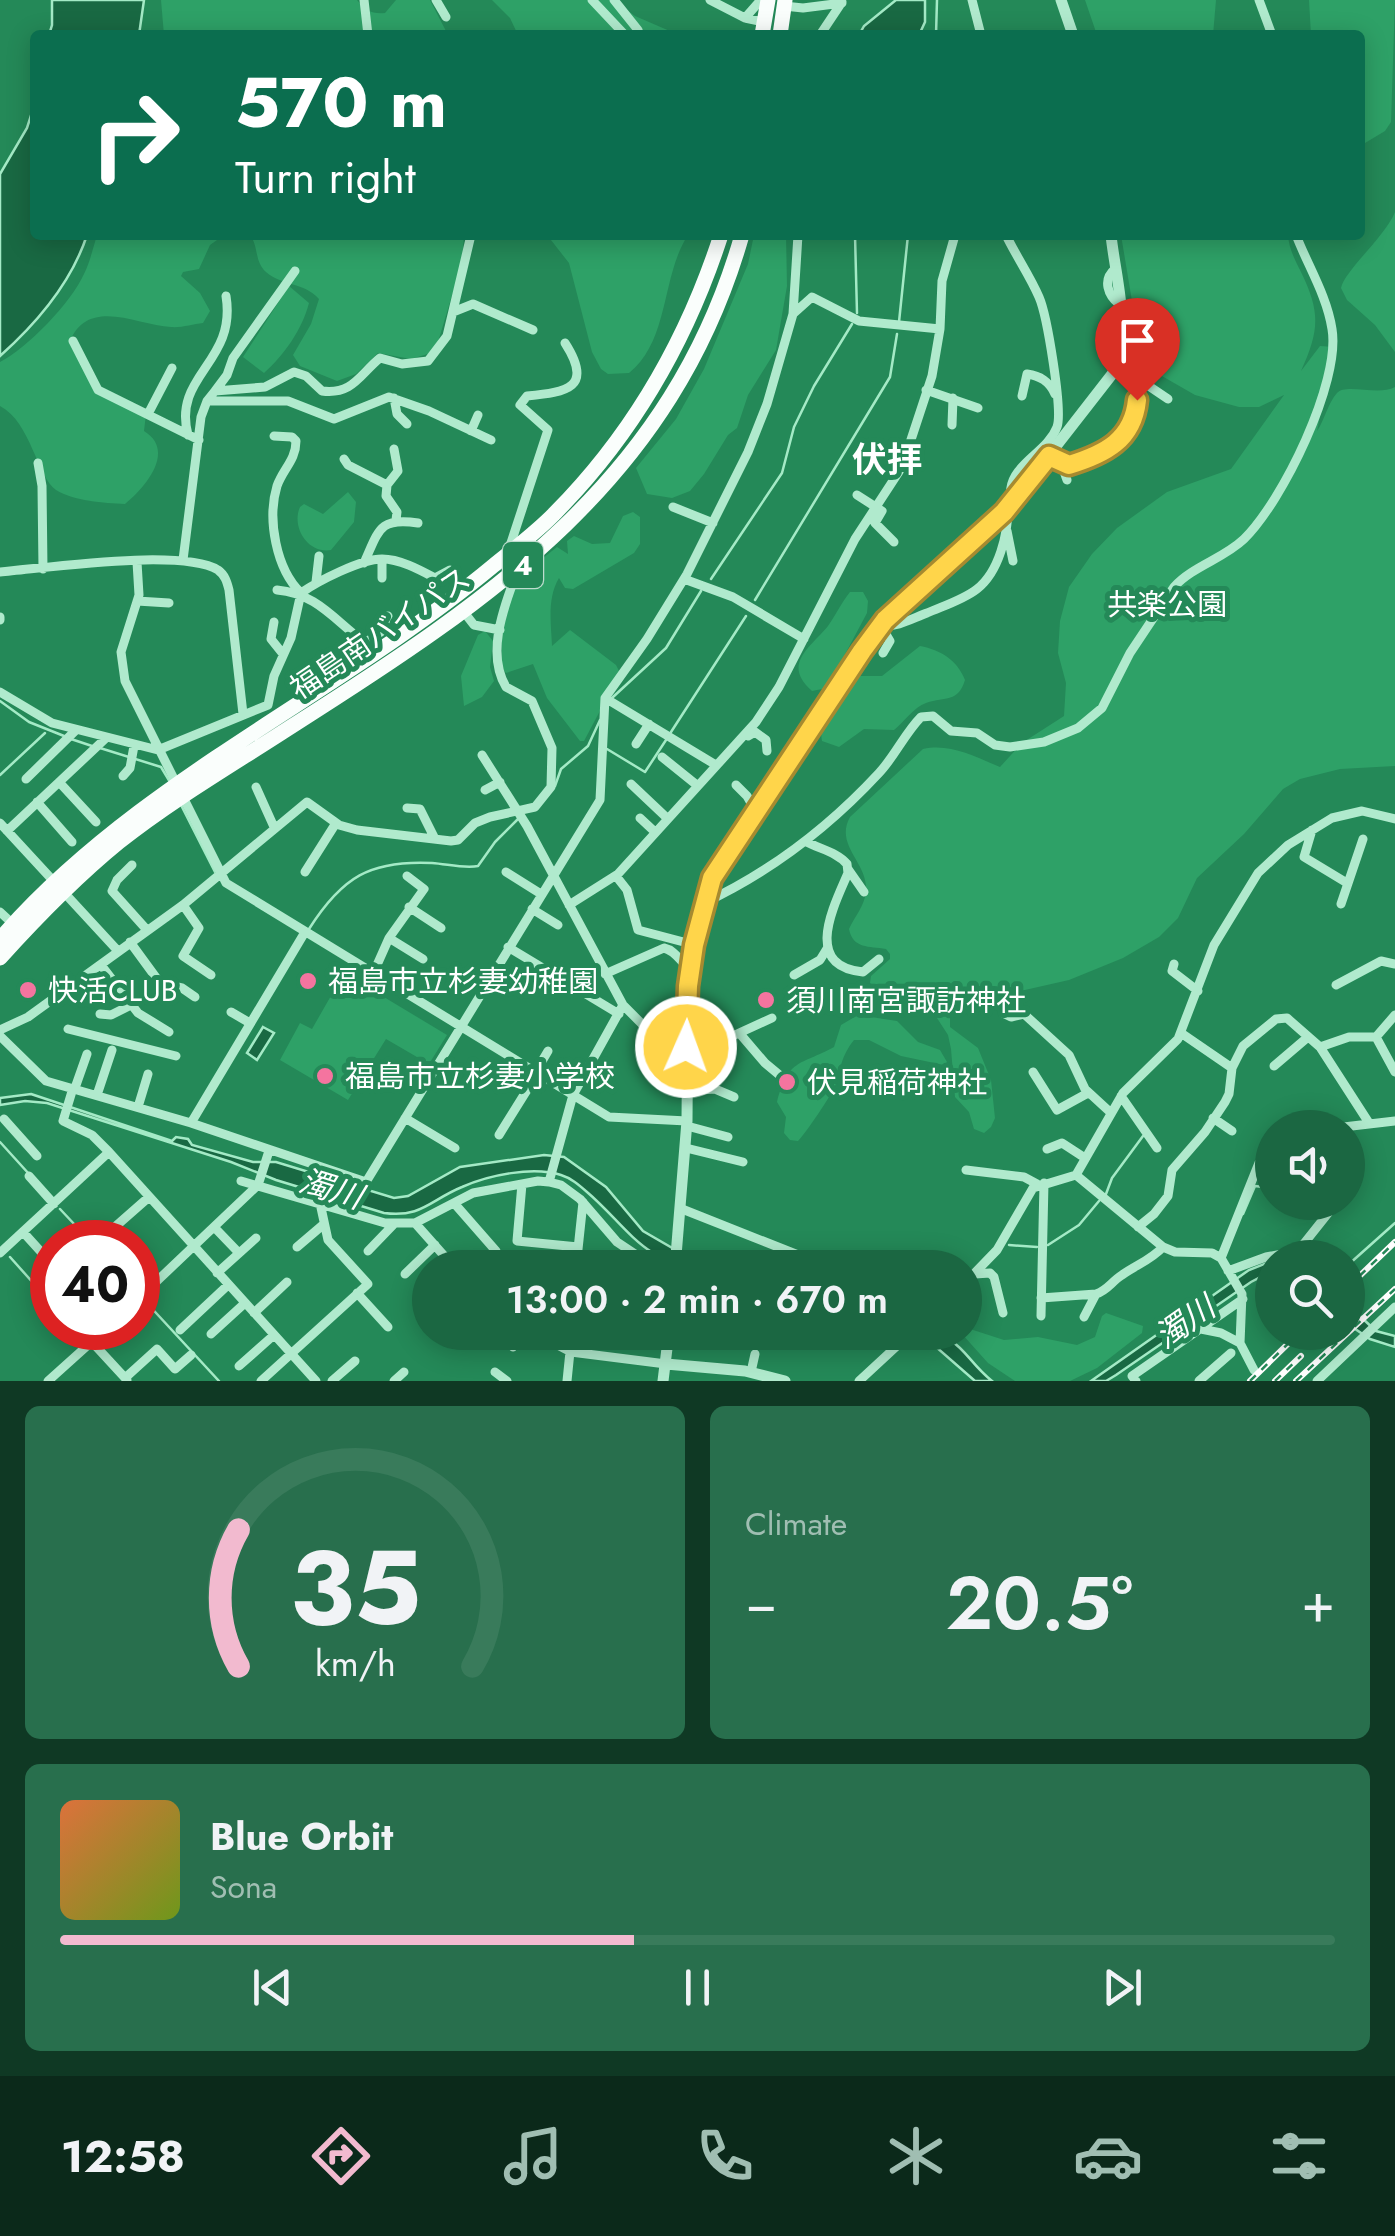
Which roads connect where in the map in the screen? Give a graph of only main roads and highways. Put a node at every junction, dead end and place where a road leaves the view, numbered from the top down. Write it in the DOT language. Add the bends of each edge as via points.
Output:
graph roads {
  1 [pos="776,2"];
  2 [pos="763,29"];
  3 [pos="779,30"];
  4 [pos="719,240"];
  5 [pos="740,240"];
  6 [pos="179,791"];
  7 [pos="60,884"];
  8 [pos="0,939"];
  9 [pos="0,958"];
  1 -- 2 [label="highway"];
  1 -- 3 [label="highway"];
  4 -- 6 [label="highway, 福島南バイパス / 4" via="697,305 645,402 557,511 435,613"];
  5 -- 6 [label="highway, 福島南バイパス / 4" via="715,317 674,394 557,536 467,610"];
  6 -- 7 [label="highway, 福島南バイパス / 4"];
  7 -- 8 [label="highway, 福島南バイパス / 4"];
  7 -- 9 [label="highway, 福島南バイパス / 4"];
}
